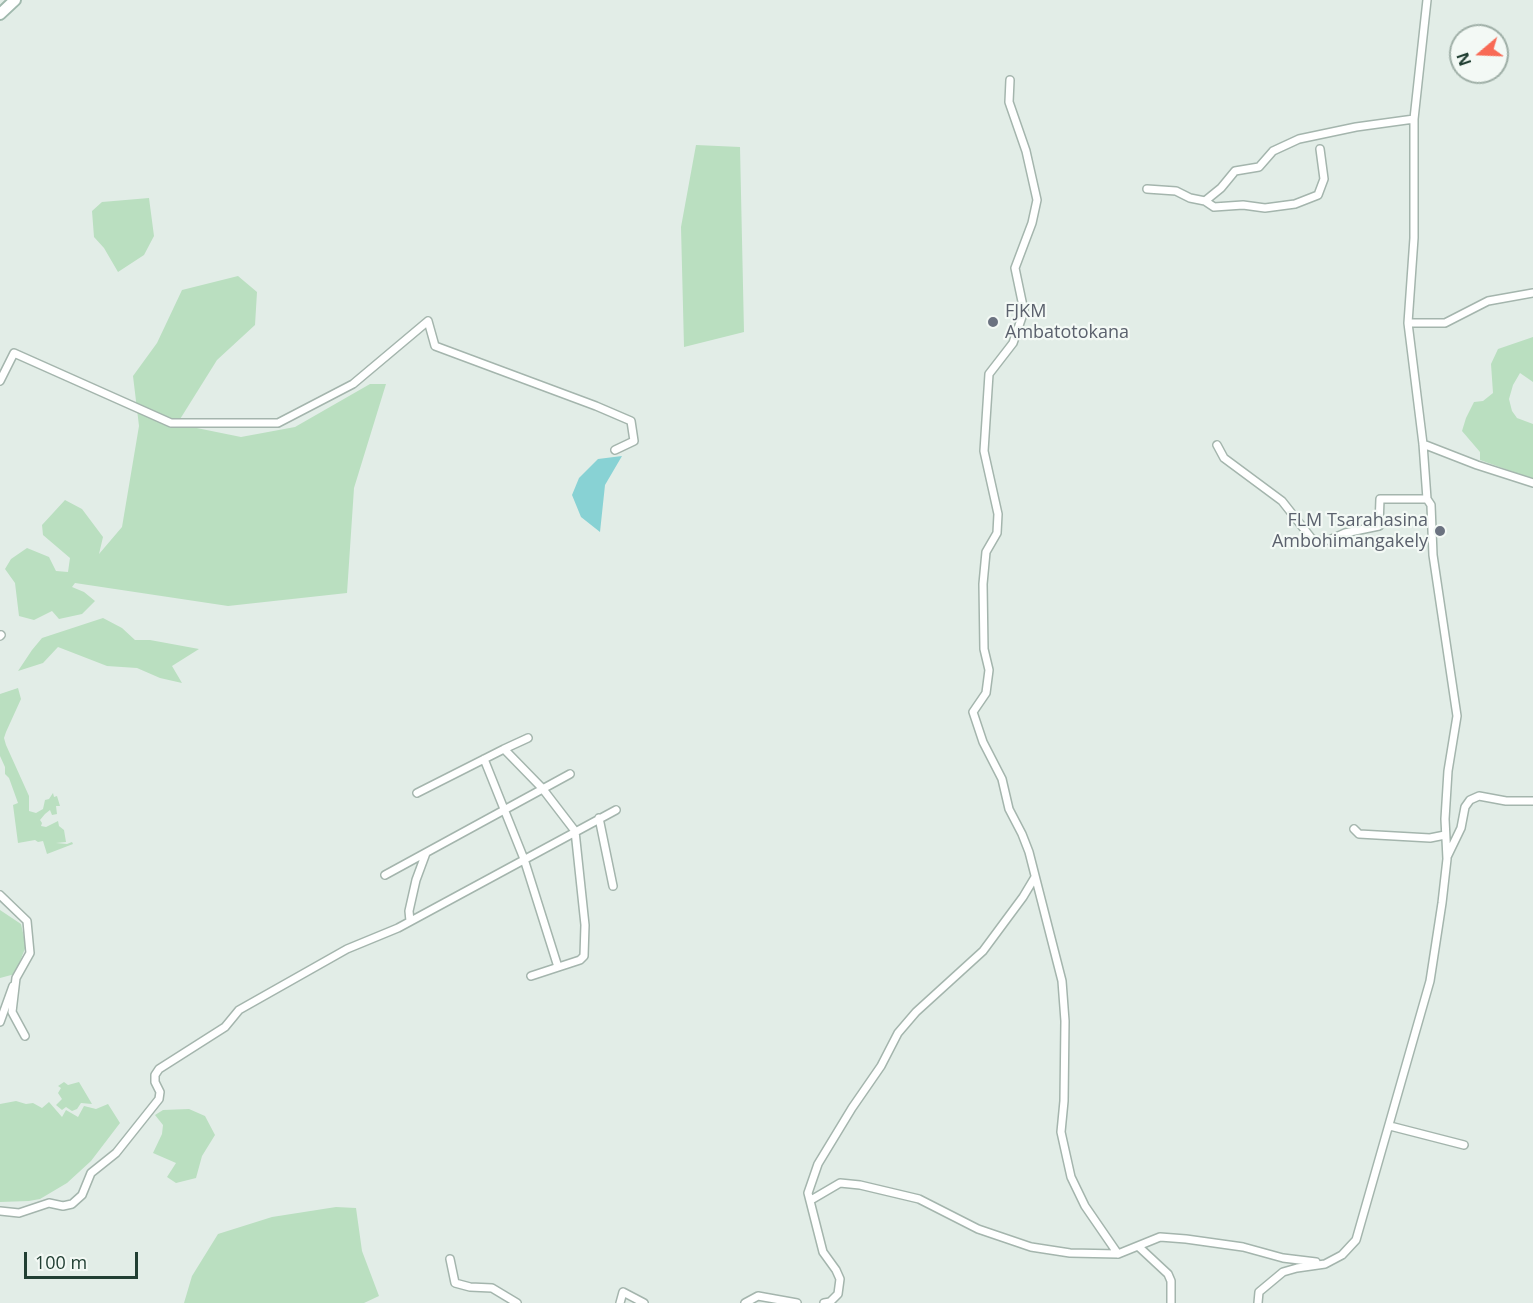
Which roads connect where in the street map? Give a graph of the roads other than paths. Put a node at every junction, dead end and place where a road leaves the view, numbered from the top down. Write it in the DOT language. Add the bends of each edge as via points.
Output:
graph roads {
  1 [pos="15,0"];
  2 [pos="1427,0"];
  3 [pos="0,12"];
  4 [pos="1010,80"];
  5 [pos="1414,119"];
  6 [pos="1320,149"];
  7 [pos="1148,189"];
  8 [pos="1205,201"];
  9 [pos="1533,293"];
  10 [pos="1408,323"];
  11 [pos="0,381"];
  12 [pos="1423,444"];
  13 [pos="1217,445"];
  14 [pos="615,450"];
  15 [pos="1533,483"];
  16 [pos="1427,499"];
  17 [pos="528,738"];
  18 [pos="504,749"];
  19 [pos="484,759"];
  20 [pos="570,774"];
  21 [pos="542,788"];
  22 [pos="417,793"];
  23 [pos="1533,801"];
  24 [pos="616,810"];
  25 [pos="505,811"];
  26 [pos="599,818"];
  27 [pos="1354,829"];
  28 [pos="575,831"];
  29 [pos="1445,836"];
  30 [pos="426,853"];
  31 [pos="524,859"];
  32 [pos="1447,859"];
  33 [pos="385,875"];
  34 [pos="1035,877"];
  35 [pos="613,886"];
  36 [pos="1,897"];
  37 [pos="410,921"];
  38 [pos="558,967"];
  39 [pos="531,976"];
  40 [pos="16,978"];
  41 [pos="0,1022"];
  42 [pos="26,1036"];
  43 [pos="1390,1126"];
  44 [pos="1464,1145"];
  45 [pos="811,1200"];
  46 [pos="0,1211"];
  47 [pos="1139,1247"];
  48 [pos="1118,1254"];
  49 [pos="450,1259"];
  50 [pos="1325,1264"];
  51 [pos="517,1303"];
  52 [pos="621,1303"];
  53 [pos="644,1303"];
  54 [pos="745,1303"];
  55 [pos="797,1303"];
  56 [pos="824,1303"];
  57 [pos="1171,1303"];
  58 [pos="1258,1303"];
  1 -- 3 [label="street"];
  2 -- 5 [label="street"];
  4 -- 34 [label="street" via="1009,102 1037,200 1015,268 1024,311 1013,343 989,374 984,451 998,514 997,533 986,552 983,584 984,649 989,670 986,693 973,712 1002,779"];
  5 -- 8 [label="street" via="1299,140 1273,151 1259,167 1235,171"];
  5 -- 10 [label="street" via="1414,238"];
  6 -- 8 [label="street" via="1324,178 1317,195 1294,204 1265,208 1214,207"];
  7 -- 8 [label="street" via="1176,191"];
  9 -- 10 [label="street" via="1488,302 1445,323"];
  10 -- 12 [label="street"];
  11 -- 14 [label="street" via="14,352 171,423 278,423 353,384 428,321 435,346 631,421 634,441"];
  12 -- 15 [label="street"];
  12 -- 16 [label="street"];
  13 -- 16 [label="street" via="1224,458 1282,501 1312,539 1319,541 1378,526 1380,499"];
  16 -- 29 [label="street" via="1431,505 1433,555 1457,716 1448,771"];
  17 -- 18 [label="street"];
  18 -- 19 [label="street"];
  18 -- 21 [label="street"];
  19 -- 22 [label="street"];
  19 -- 25 [label="street"];
  20 -- 21 [label="street"];
  21 -- 25 [label="street"];
  21 -- 28 [label="street"];
  23 -- 32 [label="street" via="1479,796 1470,800"];
  24 -- 26 [label="street"];
  25 -- 30 [label="street"];
  25 -- 31 [label="street"];
  26 -- 28 [label="street"];
  26 -- 35 [label="street"];
  27 -- 29 [label="street" via="1359,834"];
  28 -- 31 [label="street"];
  28 -- 38 [label="street" via="585,925 584,956"];
  29 -- 32 [label="street"];
  30 -- 33 [label="street"];
  30 -- 37 [label="street" via="416,880"];
  31 -- 37 [label="street"];
  31 -- 38 [label="street"];
  32 -- 43 [label="street" via="1430,981"];
  34 -- 45 [label="street" via="982,951 898,1033 818,1164 808,1193"];
  34 -- 48 [label="street" via="1062,981 1065,1021 1061,1132 1071,1177 1085,1206"];
  36 -- 40 [label="street" via="27,921 30,953"];
  37 -- 46 [label="street" via="301,973 239,1010 225,1027 159,1069 155,1075 159,1099 116,1153 91,1173 82,1195 72,1204 49,1203 19,1213"];
  38 -- 39 [label="street"];
  40 -- 41 [label="street"];
  40 -- 42 [label="street" via="12,1012"];
  43 -- 44 [label="street"];
  43 -- 50 [label="street" via="1356,1240 1342,1255"];
  45 -- 48 [label="street" via="840,1183 860,1185 920,1198 978,1229 1031,1247"];
  45 -- 56 [label="street" via="824,1252 840,1279 838,1294"];
  47 -- 48 [label="street"];
  47 -- 50 [label="street" via="1160,1237 1186,1239 1243,1246 1283,1258"];
  47 -- 57 [label="street" via="1168,1274"];
  49 -- 51 [label="street" via="455,1283 492,1288"];
  50 -- 58 [label="street" via="1283,1272 1259,1292"];
  52 -- 53 [label="street" via="623,1292"];
  54 -- 55 [label="street" via="758,1296"];
}
